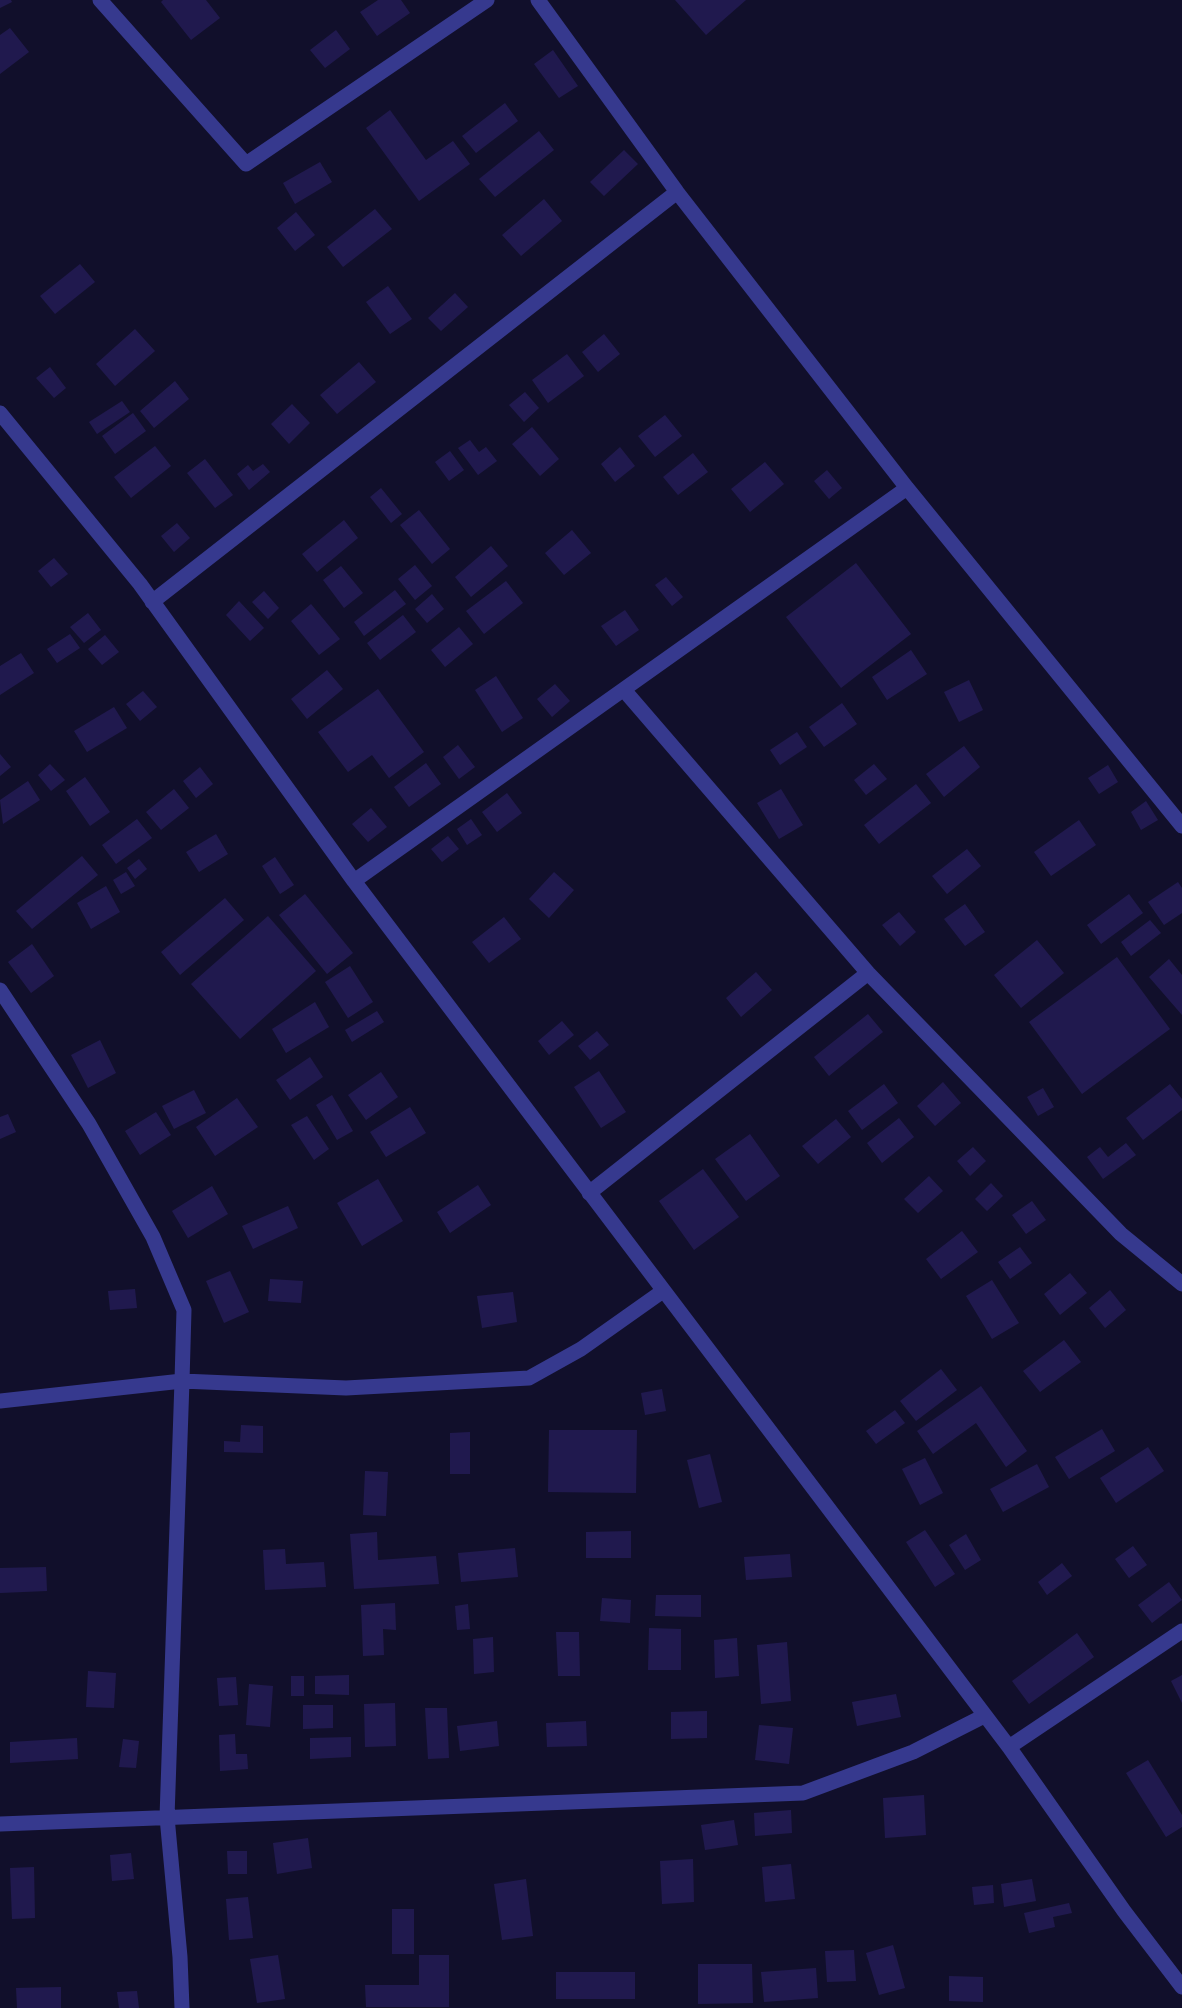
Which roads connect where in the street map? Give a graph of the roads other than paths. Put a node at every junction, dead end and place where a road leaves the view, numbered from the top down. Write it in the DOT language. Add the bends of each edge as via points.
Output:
graph roads {
  1 [pos="100,0"];
  2 [pos="487,0"];
  3 [pos="538,0"];
  4 [pos="677,192"];
  5 [pos="0,413"];
  6 [pos="907,489"];
  7 [pos="152,602"];
  8 [pos="624,690"];
  9 [pos="1182,826"];
  10 [pos="354,881"];
  11 [pos="868,973"];
  12 [pos="0,990"];
  13 [pos="589,1193"];
  14 [pos="1182,1284"];
  15 [pos="663,1291"];
  16 [pos="182,1381"];
  17 [pos="0,1401"];
  18 [pos="1182,1631"];
  19 [pos="984,1716"];
  20 [pos="1009,1747"];
  21 [pos="167,1817"];
  22 [pos="0,1824"];
  23 [pos="1182,1987"];
  24 [pos="182,2008"];
  1 -- 2 [label="street" via="246,164"];
  3 -- 4 [label="street"];
  4 -- 6 [label="street"];
  4 -- 7 [label="street"];
  5 -- 7 [label="street"];
  6 -- 8 [label="street"];
  6 -- 9 [label="street"];
  7 -- 10 [label="street"];
  8 -- 10 [label="street"];
  8 -- 11 [label="street"];
  10 -- 13 [label="street"];
  11 -- 13 [label="street"];
  11 -- 14 [label="street" via="1121,1234"];
  12 -- 16 [label="street" via="89,1124 153,1237 184,1310"];
  13 -- 15 [label="street"];
  15 -- 16 [label="street" via="581,1349 529,1378 346,1388"];
  15 -- 19 [label="street"];
  16 -- 17 [label="street"];
  16 -- 21 [label="street"];
  18 -- 20 [label="street"];
  19 -- 20 [label="street"];
  19 -- 21 [label="street" via="913,1752 803,1793"];
  20 -- 23 [label="street"];
  21 -- 22 [label="street"];
  21 -- 24 [label="street"];
}
